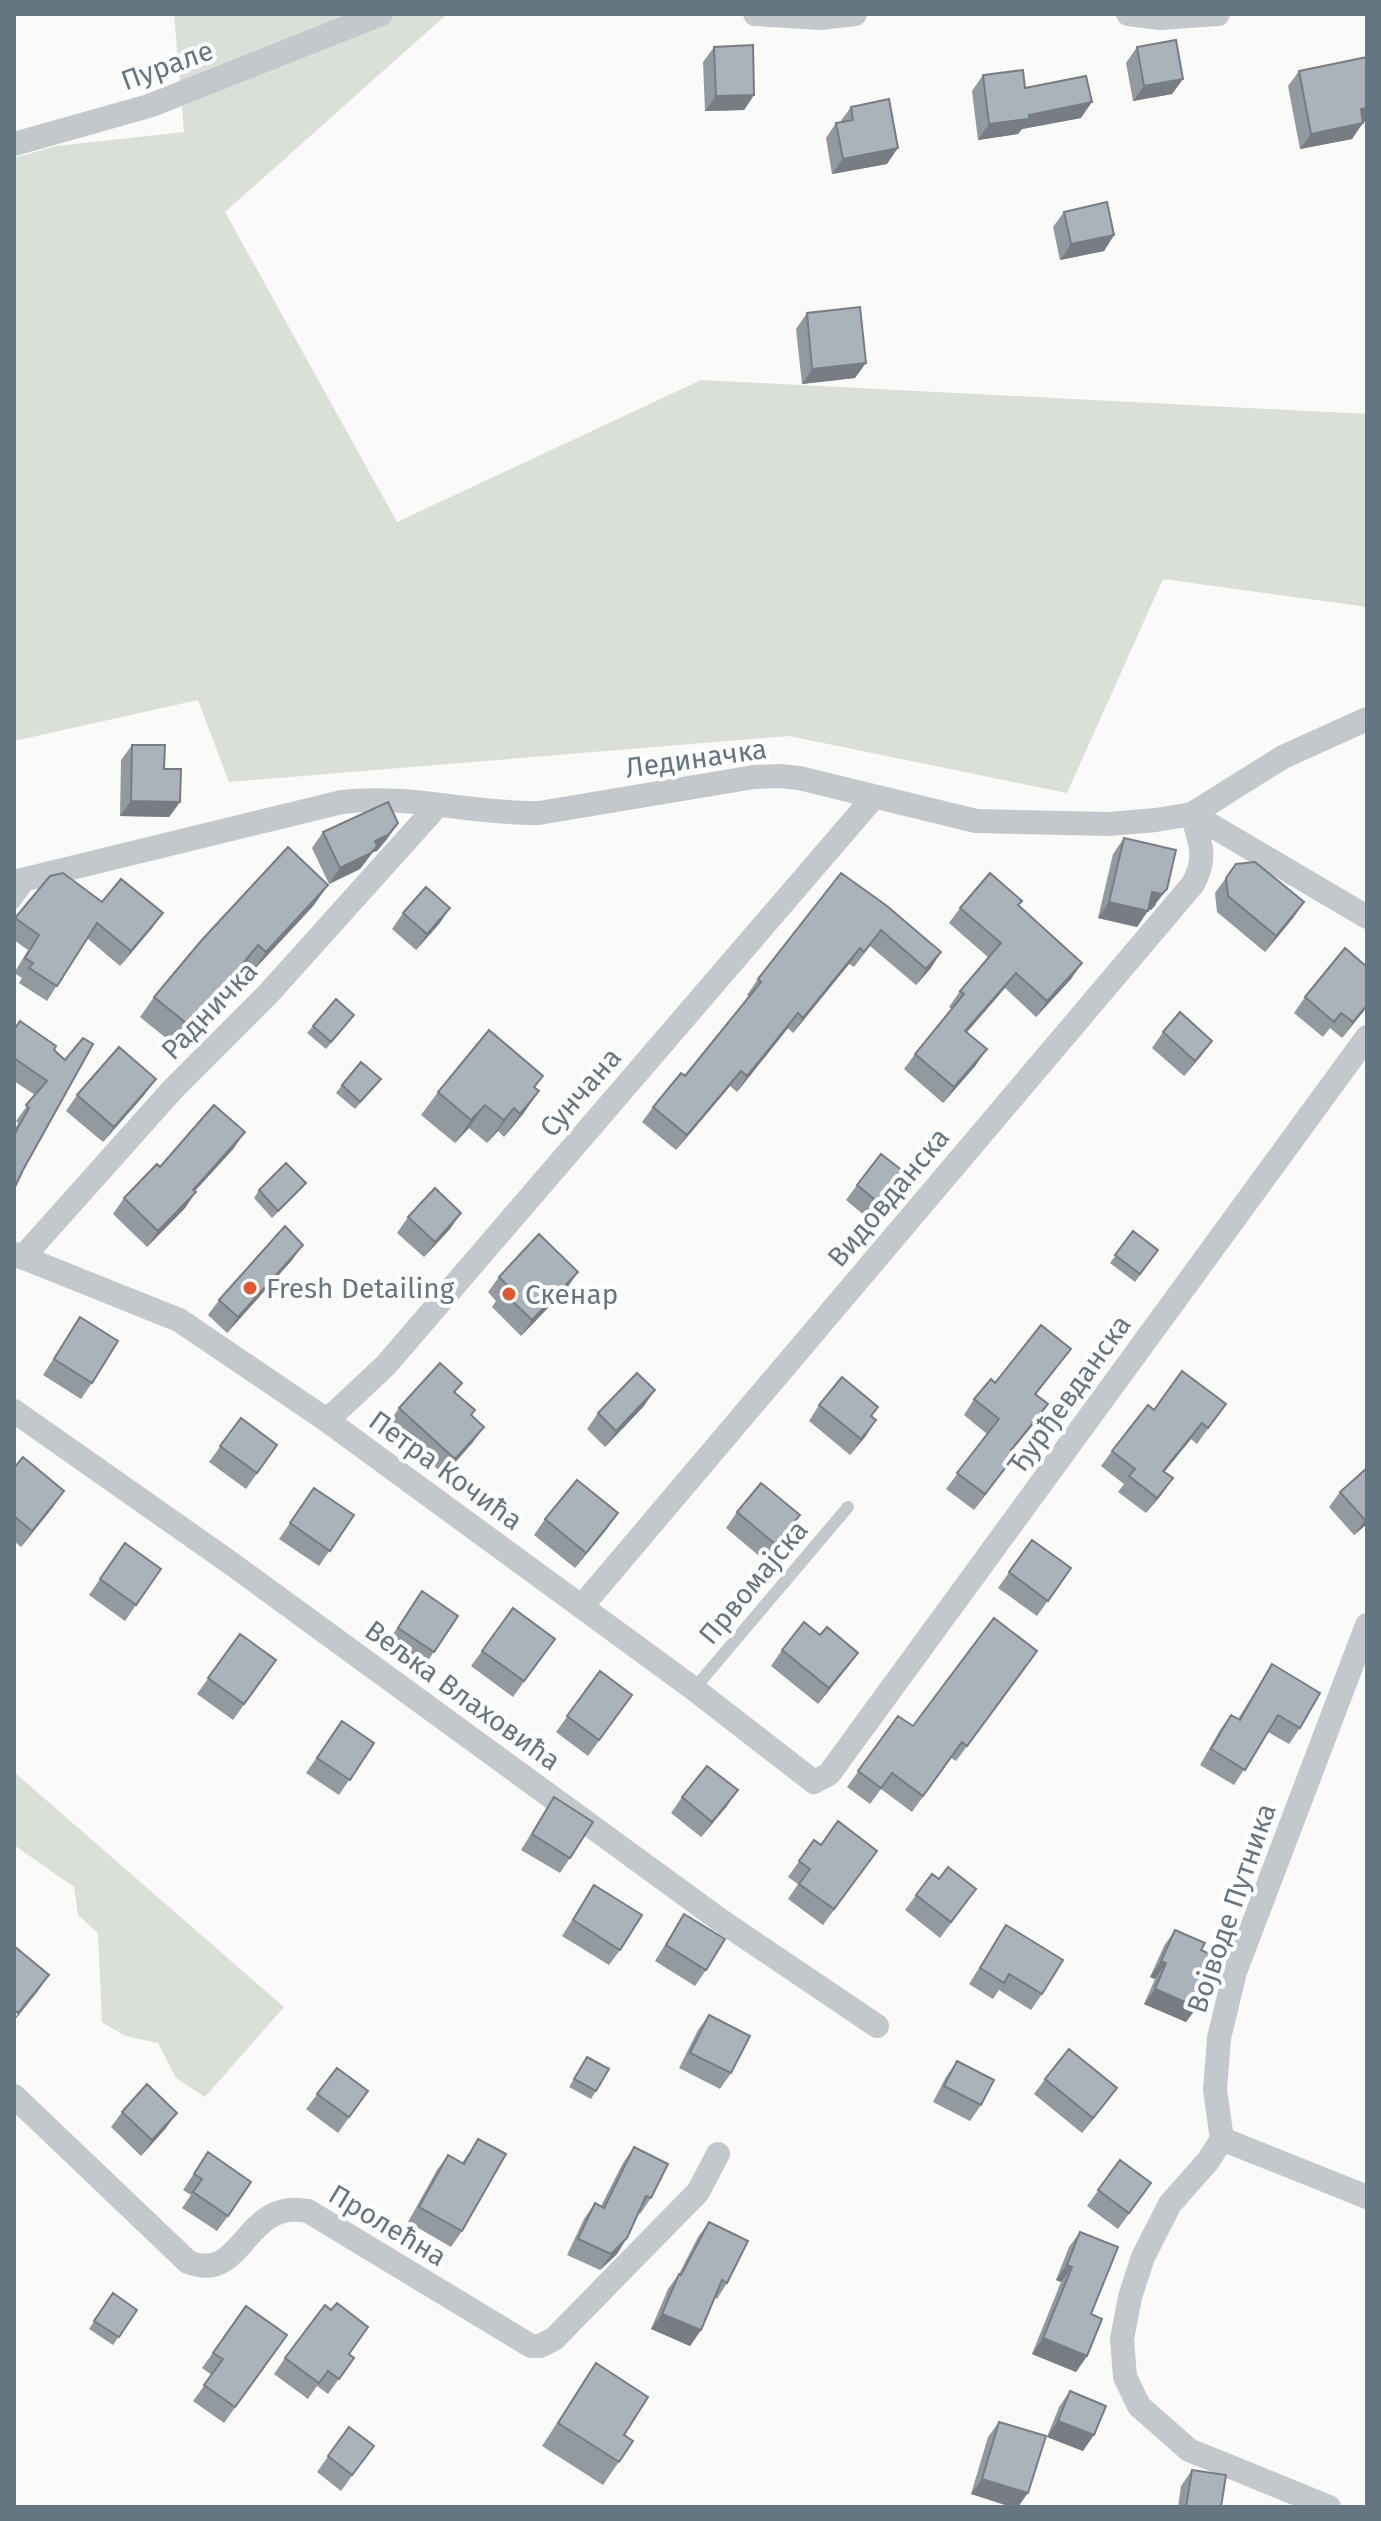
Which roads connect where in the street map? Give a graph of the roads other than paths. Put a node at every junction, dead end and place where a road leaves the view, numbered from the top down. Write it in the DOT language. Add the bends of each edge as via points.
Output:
graph roads {
  1 [pos="381,14"];
  2 [pos="755,14"];
  3 [pos="855,14"];
  4 [pos="1128,14"];
  5 [pos="1218,14"];
  6 [pos="14,144"];
  7 [pos="1361,725"];
  8 [pos="874,797"];
  9 [pos="438,805"];
  10 [pos="1192,814"];
  11 [pos="24,880"];
  12 [pos="14,903"];
  13 [pos="1367,917"];
  14 [pos="1367,1037"];
  15 [pos="18,1256"];
  16 [pos="14,1411"];
  17 [pos="325,1419"];
  18 [pos="848,1507"];
  19 [pos="582,1606"];
  20 [pos="1367,1625"];
  21 [pos="694,1689"];
  22 [pos="814,1782"];
  23 [pos="877,2026"];
  24 [pos="14,2096"];
  25 [pos="1222,2139"];
  26 [pos="718,2154"];
  27 [pos="1367,2197"];
  28 [pos="1329,2507"];
  1 -- 6 [label="street, Пурале" via="149,106"];
  2 -- 3 [label="street"];
  4 -- 5 [label="street"];
  7 -- 10 [label="street, Лединачка" via="1283,757"];
  8 -- 9 [label="street, Лединачка" via="779,776 539,813"];
  8 -- 10 [label="street, Лединачка" via="976,821 1109,824"];
  8 -- 17 [label="street, Сунчана" via="386,1365"];
  9 -- 11 [label="street, Лединачка" via="377,799 342,802"];
  9 -- 15 [label="street, Радничка" via="268,994"];
  10 -- 13 [label="street"];
  10 -- 19 [label="street, Видовданска" via="1203,854 1193,884"];
  11 -- 12 [label="lane"];
  14 -- 22 [label="street, Ђурђевданска" via="829,1774"];
  15 -- 17 [label="street, Петра Кочића" via="179,1320"];
  16 -- 23 [label="street, Вељка Влаховића" via="720,1920"];
  17 -- 19 [label="street, Петра Кочића"];
  18 -- 21 [label="lane, Првомајска"];
  19 -- 21 [label="street, Петра Кочића"];
  20 -- 25 [label="street, Војводе Путника" via="1235,1972 1219,2038 1215,2090"];
  21 -- 22 [label="street, Петра Кочића"];
  24 -- 26 [label="street, Пролећна" via="188,2262 203,2267 221,2264 280,2210 308,2211 531,2346 554,2339 698,2192"];
  25 -- 27 [label="street"];
  25 -- 28 [label="street" via="1170,2204 1143,2257 1122,2339 1125,2377 1139,2406 1189,2450"];
}
